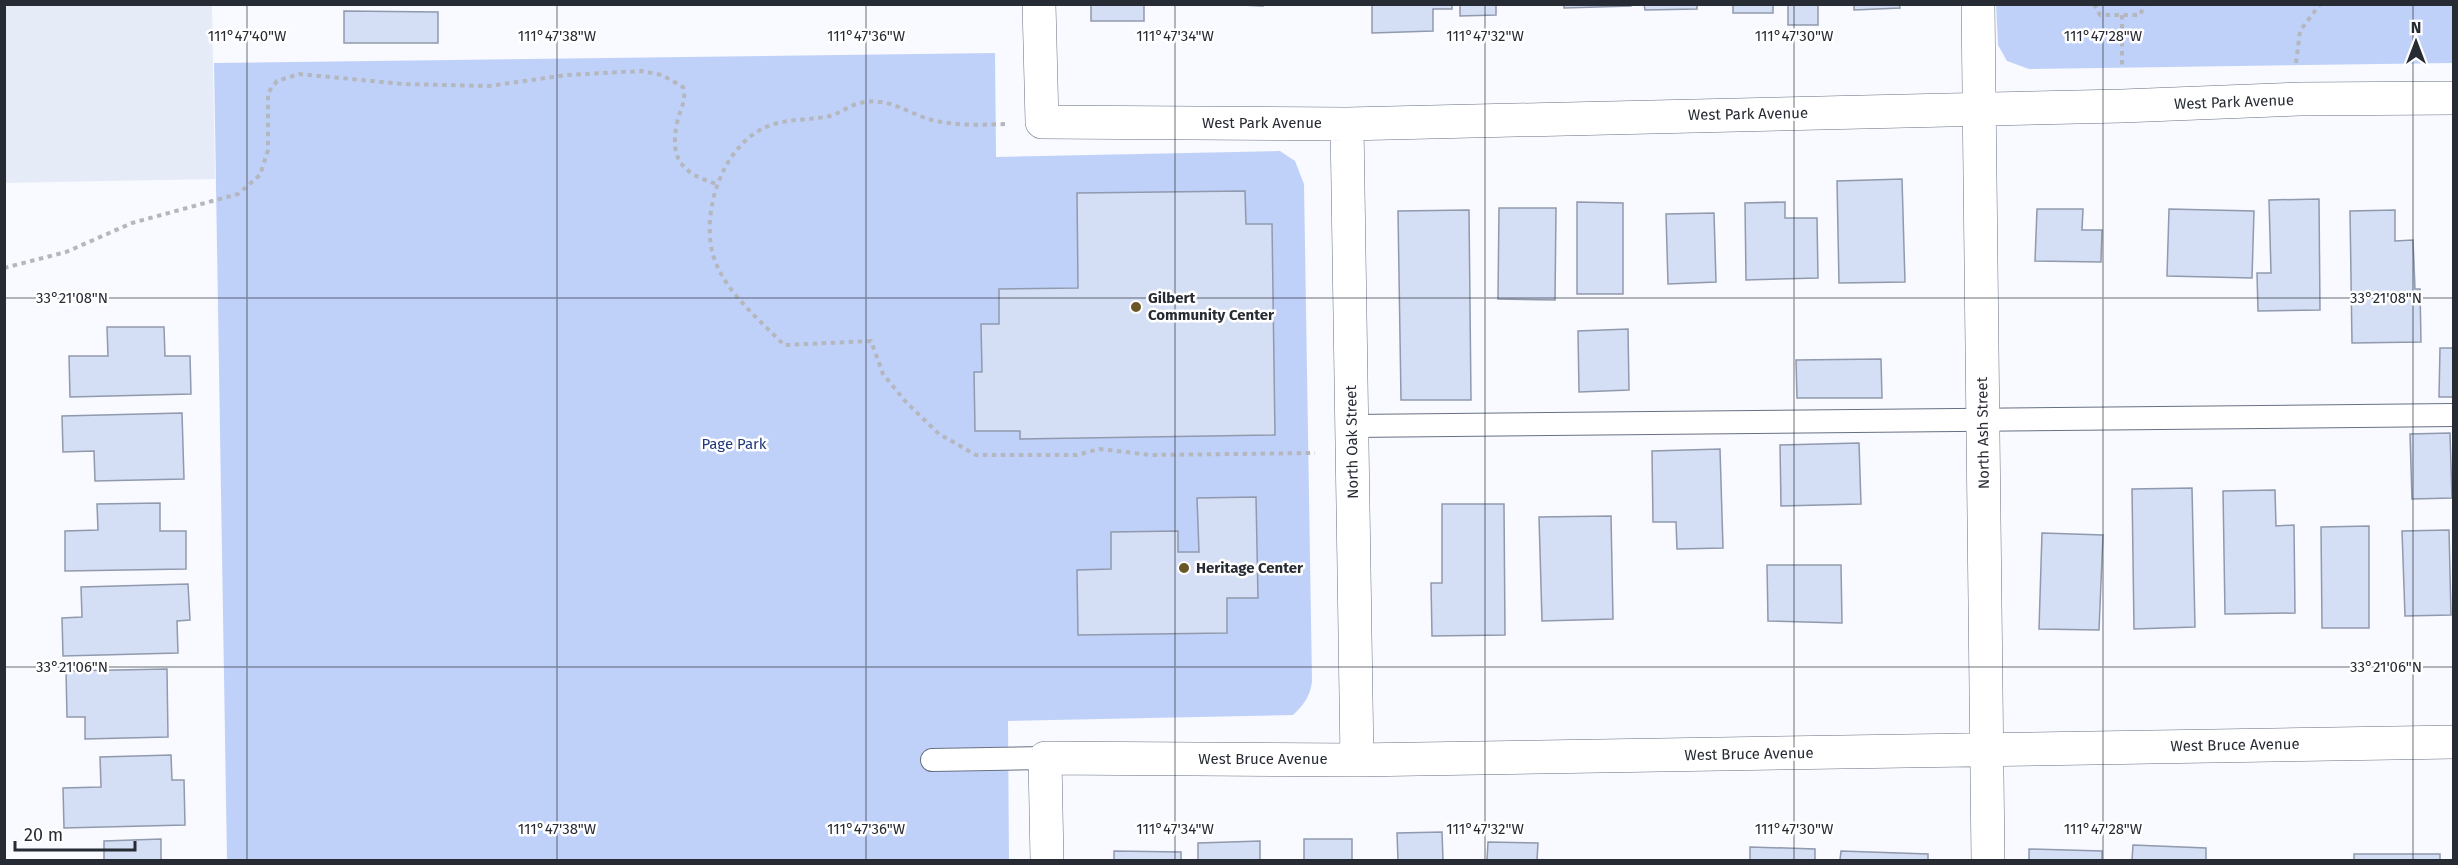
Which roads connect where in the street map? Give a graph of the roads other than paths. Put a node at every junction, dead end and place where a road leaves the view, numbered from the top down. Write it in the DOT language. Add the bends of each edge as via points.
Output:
graph roads {
  1 [pos="1039,4"];
  2 [pos="1978,4"];
  3 [pos="2454,98"];
  4 [pos="1979,109"];
  5 [pos="1347,124"];
  6 [pos="2454,415"];
  7 [pos="1983,420"];
  8 [pos="1352,439"];
  9 [pos="2454,742"];
  10 [pos="1986,751"];
  11 [pos="1045,758"];
  12 [pos="932,760"];
  13 [pos="1357,760"];
  14 [pos="1047,861"];
  15 [pos="1988,861"];
  1 -- 5 [label="street, West Park Avenue" via="1042,122"];
  2 -- 4 [label="street, North Ash Street"];
  3 -- 4 [label="street, West Park Avenue"];
  4 -- 5 [label="street, West Park Avenue"];
  4 -- 7 [label="street, North Ash Street"];
  5 -- 8 [label="street, North Oak Street"];
  6 -- 7 [label="lane"];
  7 -- 8 [label="lane"];
  7 -- 10 [label="street, North Ash Street"];
  8 -- 13 [label="street, North Oak Street"];
  9 -- 10 [label="street, West Bruce Avenue"];
  10 -- 13 [label="street, West Bruce Avenue"];
  10 -- 15 [label="street, North Ash Street"];
  11 -- 12 [label="lane"];
  11 -- 13 [label="street, West Bruce Avenue"];
  11 -- 14 [label="street"];
}
